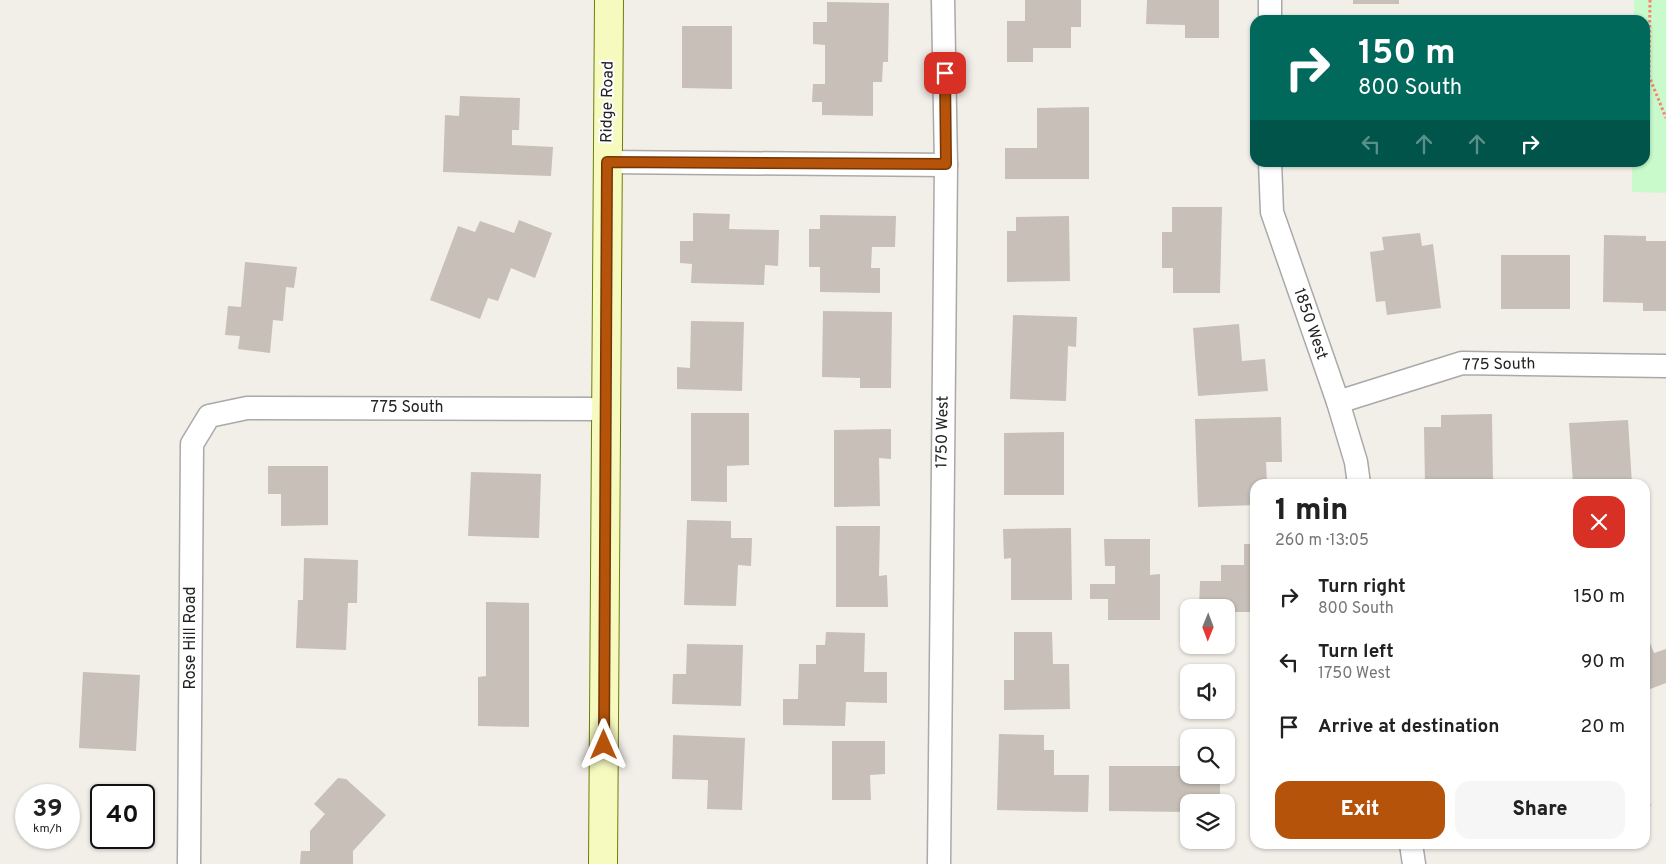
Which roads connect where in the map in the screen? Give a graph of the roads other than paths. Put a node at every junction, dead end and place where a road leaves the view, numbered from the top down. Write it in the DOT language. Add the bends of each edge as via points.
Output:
graph roads {
  1 [pos="609,0"];
  2 [pos="943,0"];
  3 [pos="1270,0"];
  4 [pos="1270,15"];
  5 [pos="607,162"];
  6 [pos="946,164"];
  7 [pos="1270,167"];
  8 [pos="1666,366"];
  9 [pos="1338,402"];
  10 [pos="606,409"];
  11 [pos="208,416"];
  12 [pos="1358,479"];
  13 [pos="1412,849"];
  14 [pos="189,864"];
  15 [pos="603,864"];
  16 [pos="939,864"];
  17 [pos="1414,864"];
  1 -- 5 [label="street, Ridge Road"];
  2 -- 6 [label="street, 1750 West"];
  3 -- 4 [label="street"];
  5 -- 6 [label="street"];
  5 -- 10 [label="street, Ridge Road"];
  6 -- 16 [label="street, 1750 West"];
  7 -- 9 [label="street, 1850 West" via="1272,212"];
  8 -- 9 [label="street, 775 South" via="1462,363"];
  9 -- 12 [label="street, 1850 West"];
  10 -- 11 [label="street, 775 South" via="247,408"];
  10 -- 15 [label="street, Ridge Road"];
  11 -- 14 [label="street, Rose Hill Road" via="192,444"];
  13 -- 17 [label="street"];
}
